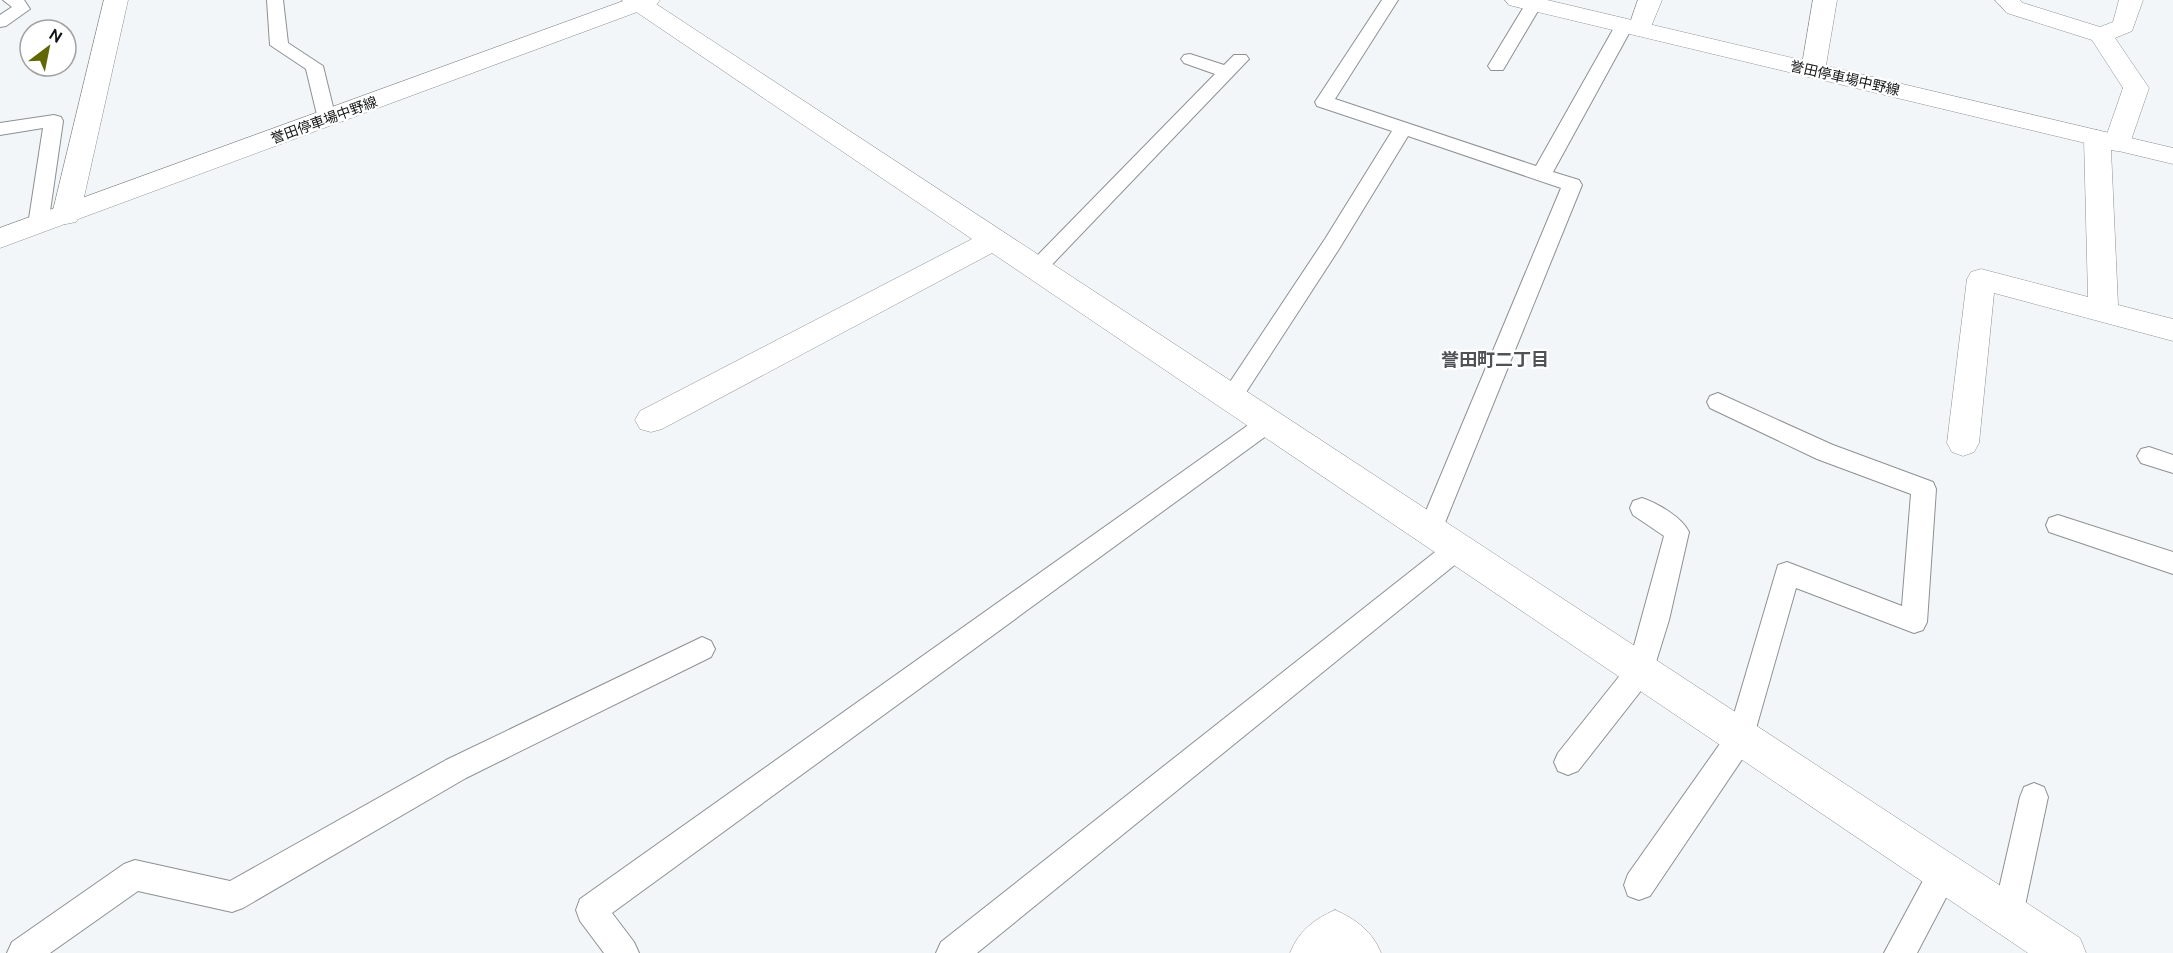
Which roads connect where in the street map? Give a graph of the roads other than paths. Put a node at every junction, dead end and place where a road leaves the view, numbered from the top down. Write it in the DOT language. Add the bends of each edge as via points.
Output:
graph roads {
  1 [pos="11,0"];
  2 [pos="116,0"];
  3 [pos="275,0"];
  4 [pos="1390,0"];
  5 [pos="1650,0"];
  6 [pos="1826,0"];
  7 [pos="2007,0"];
  8 [pos="2131,0"];
  9 [pos="640,1"];
  10 [pos="1525,2"];
  11 [pos="0,22"];
  12 [pos="1632,28"];
  13 [pos="2101,35"];
  14 [pos="1190,59"];
  15 [pos="1497,66"];
  16 [pos="1813,70"];
  17 [pos="327,119"];
  18 [pos="0,129"];
  19 [pos="1402,129"];
  20 [pos="2107,141"];
  21 [pos="2173,156"];
  22 [pos="1541,175"];
  23 [pos="66,215"];
  24 [pos="38,225"];
  25 [pos="0,238"];
  26 [pos="995,239"];
  27 [pos="1037,268"];
  28 [pos="2103,311"];
  29 [pos="2173,330"];
  30 [pos="1231,397"];
  31 [pos="1718,402"];
  32 [pos="651,420"];
  33 [pos="1269,422"];
  34 [pos="1963,443"];
  35 [pos="2148,456"];
  36 [pos="2173,464"];
  37 [pos="1642,508"];
  38 [pos="2058,525"];
  39 [pos="1430,530"];
  40 [pos="1458,548"];
  41 [pos="2173,563"];
  42 [pos="702,649"];
  43 [pos="1641,670"];
  44 [pos="1741,736"];
  45 [pos="1568,762"];
  46 [pos="2034,797"];
  47 [pos="1944,873"];
  48 [pos="1639,885"];
  49 [pos="2007,915"];
  50 [pos="23,953"];
  51 [pos="623,953"];
  52 [pos="952,953"];
  53 [pos="1311,953"];
  54 [pos="1360,953"];
  55 [pos="1900,953"];
  56 [pos="2065,953"];
  1 -- 11 [label="lane" via="21,9"];
  2 -- 23 [label="street"];
  3 -- 17 [label="lane" via="279,45 314,66"];
  4 -- 19 [label="lane" via="1324,102"];
  5 -- 12 [label="street"];
  6 -- 16 [label="street"];
  7 -- 13 [label="street" via="2015,8"];
  8 -- 13 [label="street" via="2124,26"];
  9 -- 17 [label="street, 誉田停車場中野線"];
  9 -- 26 [label="street"];
  10 -- 12 [label="street, 誉田停車場中野線"];
  10 -- 15 [label="lane"];
  12 -- 16 [label="street, 誉田停車場中野線"];
  12 -- 22 [label="lane"];
  13 -- 20 [label="street" via="2136,88"];
  14 -- 27 [label="lane" via="1234,66"];
  16 -- 20 [label="street, 誉田停車場中野線"];
  17 -- 23 [label="street, 誉田停車場中野線"];
  18 -- 24 [label="lane" via="54,121"];
  19 -- 22 [label="lane"];
  19 -- 30 [label="lane"];
  20 -- 21 [label="street, 誉田停車場中野線"];
  20 -- 28 [label="street"];
  22 -- 39 [label="lane" via="1572,185"];
  23 -- 24 [label="street, 誉田停車場中野線"];
  24 -- 25 [label="street, 誉田停車場中野線"];
  26 -- 27 [label="street"];
  26 -- 32 [label="street"];
  27 -- 30 [label="street"];
  28 -- 29 [label="street"];
  28 -- 34 [label="street" via="1981,279"];
  30 -- 33 [label="street"];
  31 -- 44 [label="lane" via="1825,452 1924,489 1914,622 1787,573"];
  33 -- 39 [label="street"];
  33 -- 51 [label="lane" via="591,910"];
  35 -- 36 [label="lane"];
  37 -- 43 [label="lane" via="1677,532"];
  38 -- 41 [label="lane"];
  39 -- 40 [label="street"];
  40 -- 43 [label="street"];
  40 -- 52 [label="lane"];
  42 -- 50 [label="lane" via="456,769 232,897 135,875"];
  43 -- 44 [label="street"];
  43 -- 45 [label="lane"];
  44 -- 47 [label="street"];
  44 -- 48 [label="lane"];
  46 -- 49 [label="lane"];
  47 -- 49 [label="street"];
  47 -- 55 [label="lane"];
  49 -- 56 [label="street"];
  53 -- 54 [label="street" via="1335,932"];
}
